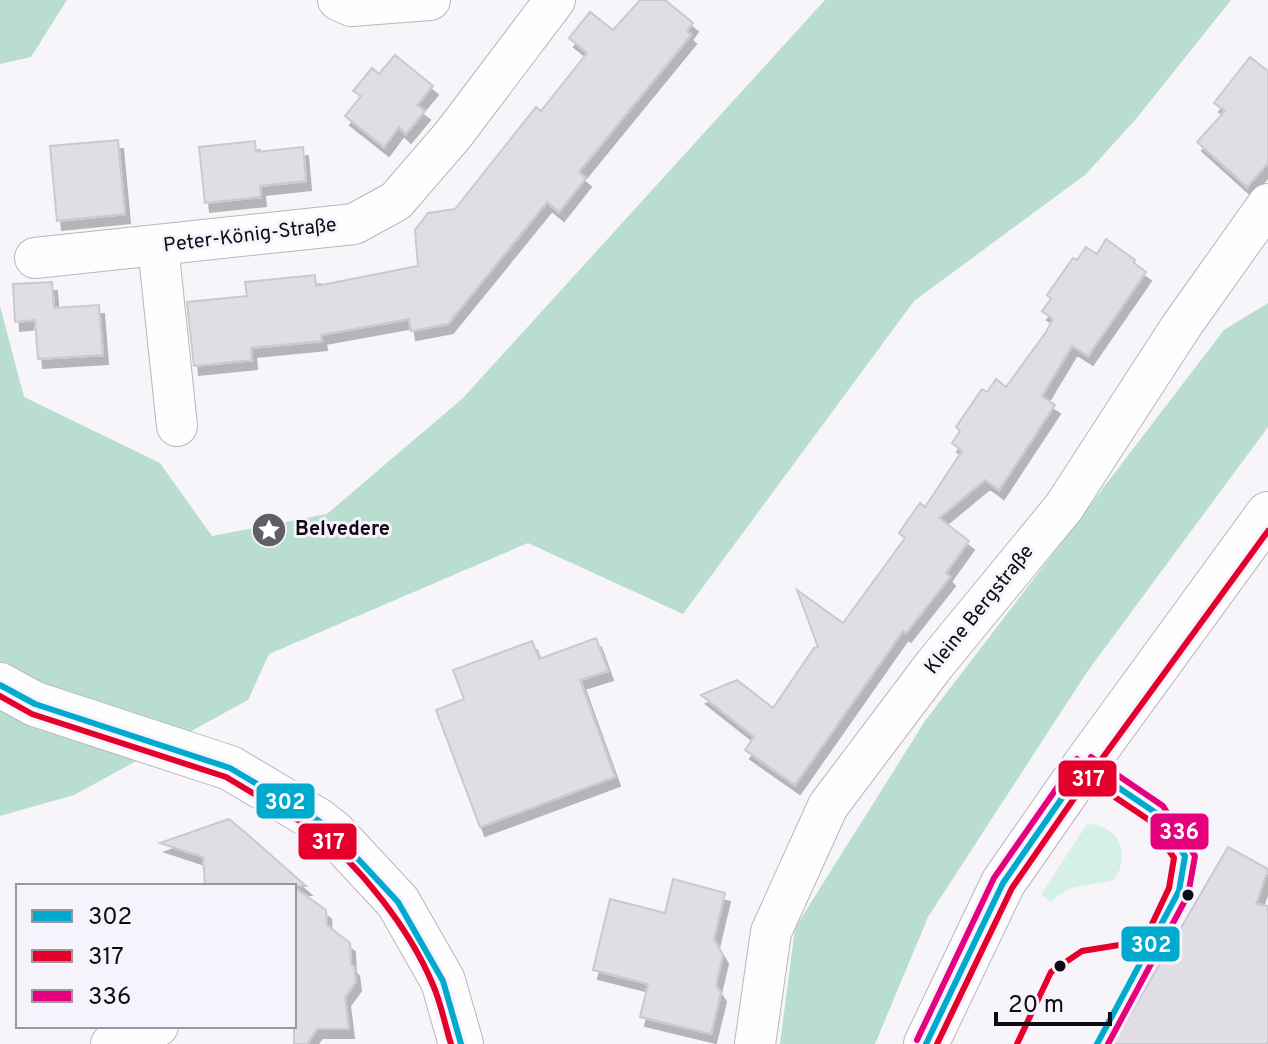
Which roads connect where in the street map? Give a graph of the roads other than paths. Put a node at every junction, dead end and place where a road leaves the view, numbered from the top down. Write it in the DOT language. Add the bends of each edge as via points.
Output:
graph roads {
  1 [pos="338,0"];
  2 [pos="430,0"];
  3 [pos="539,4"];
  4 [pos="1268,204"];
  5 [pos="158,246"];
  6 [pos="35,258"];
  7 [pos="177,426"];
  8 [pos="1268,514"];
  9 [pos="0,685"];
  10 [pos="153,1028"];
  11 [pos="111,1044"];
  12 [pos="461,1044"];
  13 [pos="755,1044"];
  14 [pos="926,1044"];
  1 -- 2 [label="street" via="351,6"];
  3 -- 5 [label="street, Peter-König-Straße" via="521,49 396,201 354,224"];
  4 -- 13 [label="street, Kleine Bergstraße" via="1064,507 828,806 771,932"];
  5 -- 6 [label="street, Peter-König-Straße"];
  5 -- 7 [label="street"];
  8 -- 14 [label="street" via="1003,883"];
  9 -- 12 [label="street" via="35,704 230,768 319,821 398,902 443,981"];
  10 -- 11 [label="street"];
}
